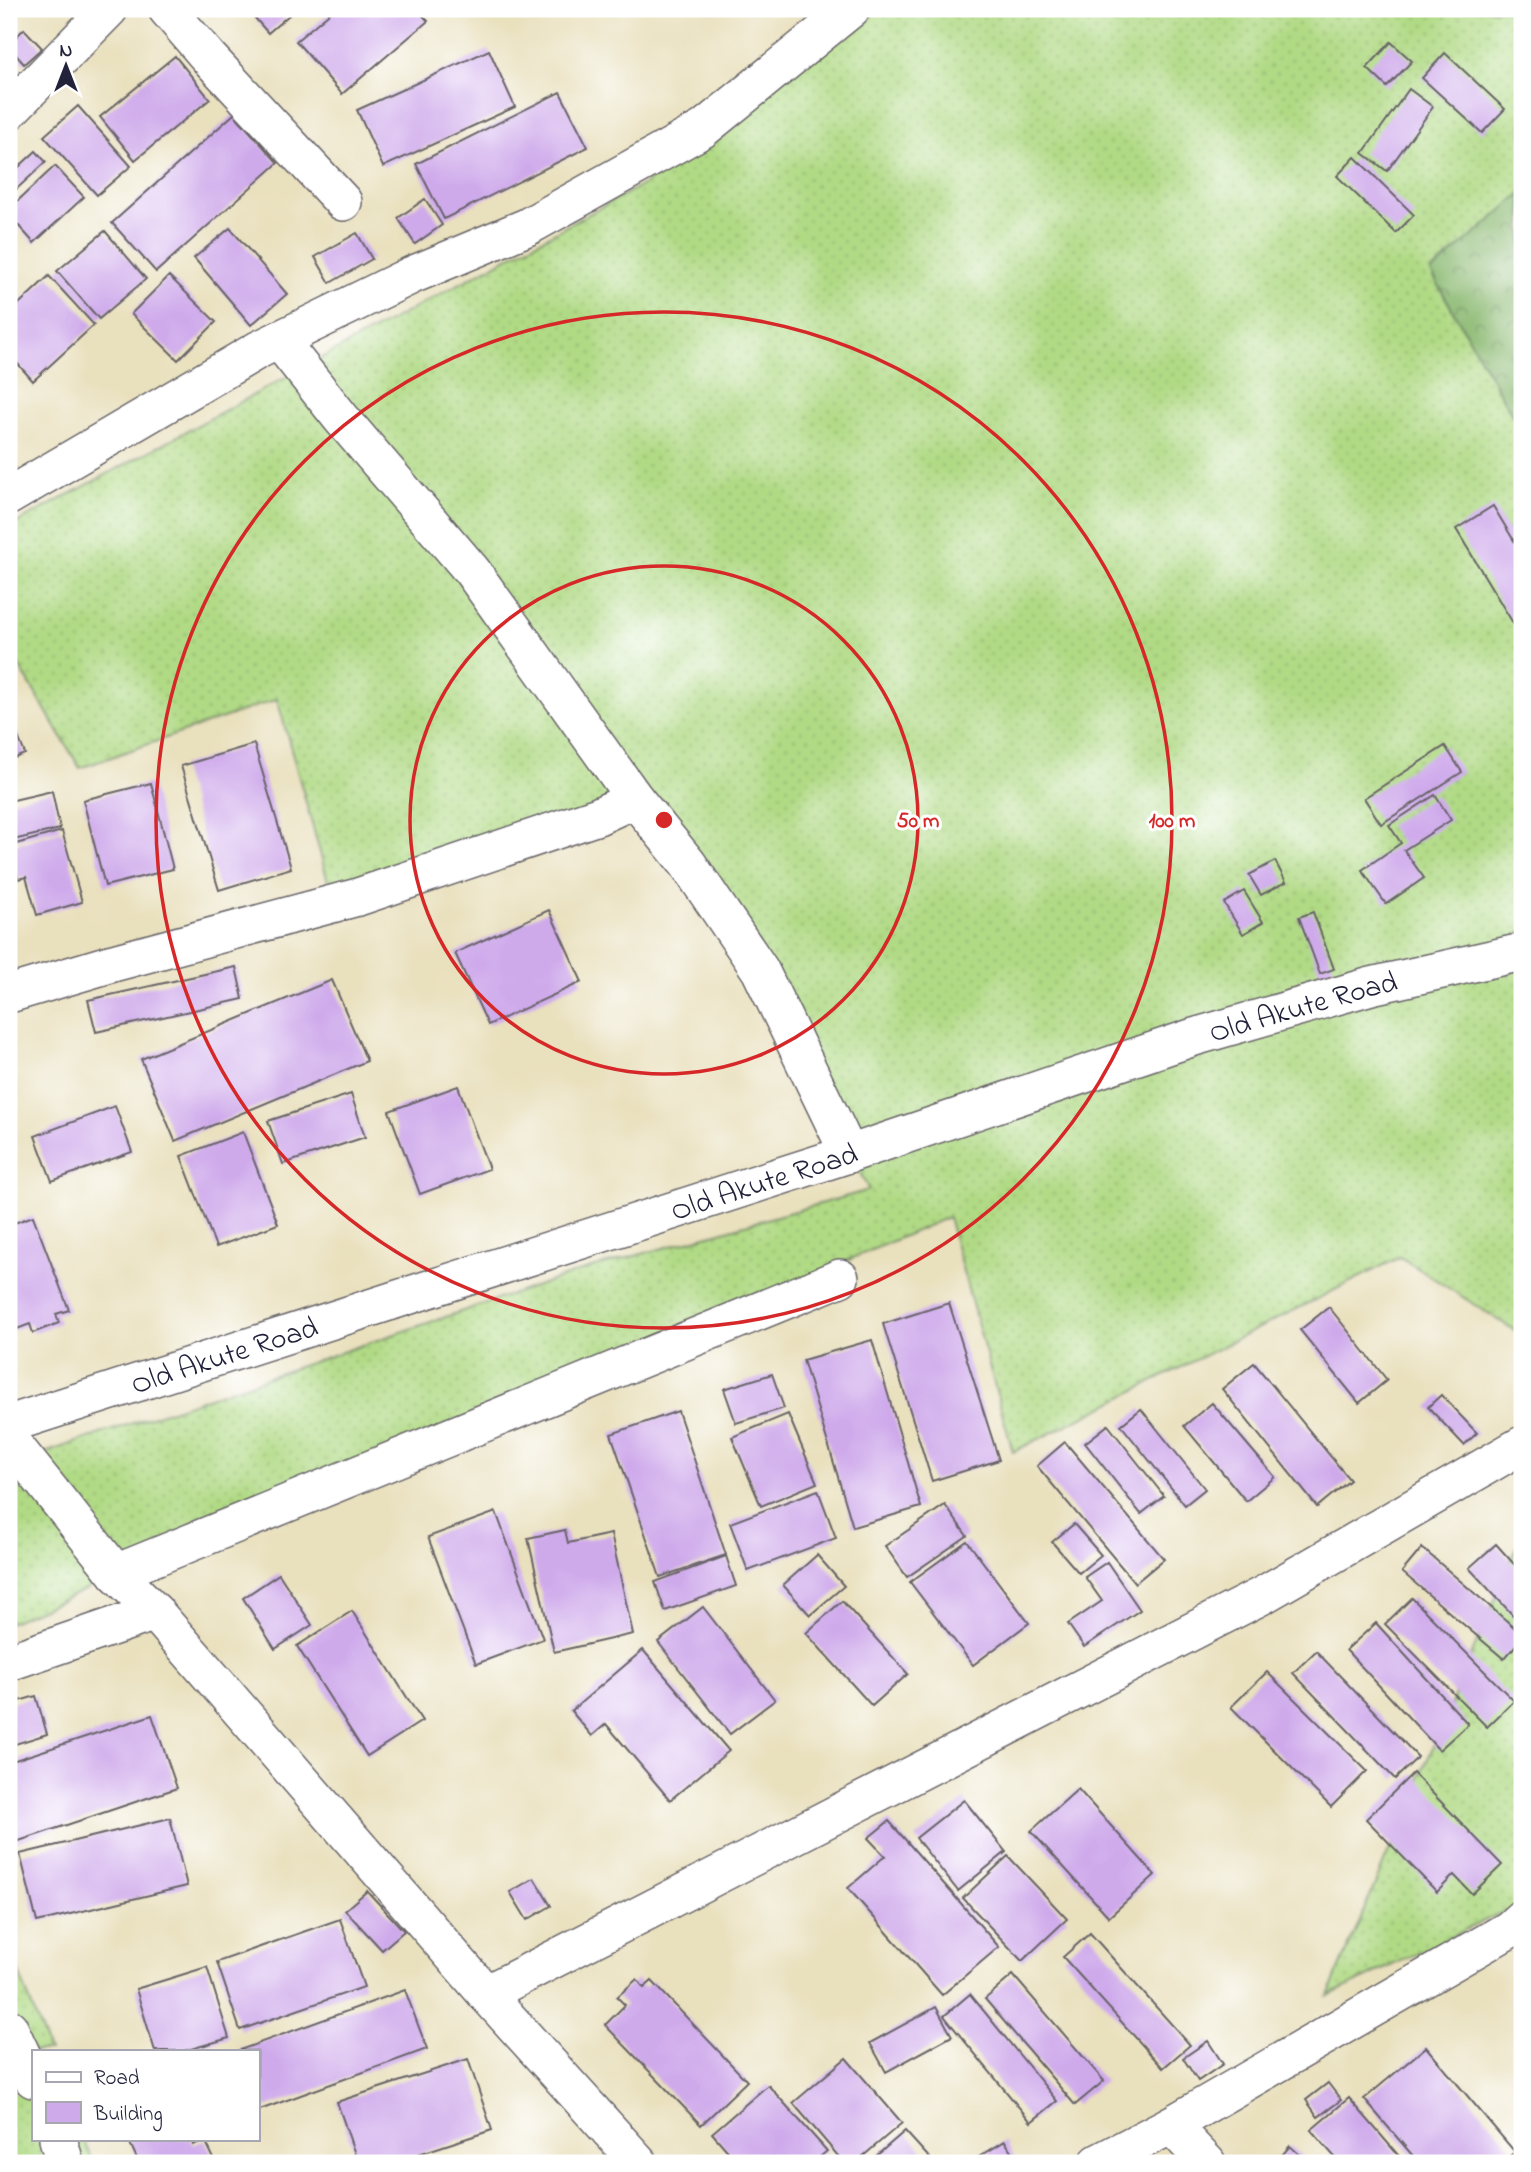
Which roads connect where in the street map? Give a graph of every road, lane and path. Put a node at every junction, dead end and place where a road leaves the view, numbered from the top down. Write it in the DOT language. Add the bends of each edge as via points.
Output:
graph roads {
  1 [pos="109,9"];
  2 [pos="167,9"];
  3 [pos="850,9"];
  4 [pos="9,111"];
  5 [pos="343,202"];
  6 [pos="279,340"];
  7 [pos="9,496"];
  8 [pos="635,799"];
  9 [pos="1522,952"];
  10 [pos="9,994"];
  11 [pos="849,1153"];
  12 [pos="840,1278"];
  13 [pos="9,1424"];
  14 [pos="9,1440"];
  15 [pos="1522,1445"];
  16 [pos="116,1573"];
  17 [pos="155,1612"];
  18 [pos="9,1662"];
  19 [pos="1518,1929"];
  20 [pos="486,1994"];
  21 [pos="9,2028"];
  22 [pos="32,2077"];
  23 [pos="1171,2125"];
  24 [pos="58,2140"];
  25 [pos="65,2163"];
  26 [pos="639,2163"];
  27 [pos="1098,2163"];
  28 [pos="1207,2163"];
  1 -- 4 [label="street"];
  2 -- 5 [label="street"];
  3 -- 6 [label="street" via="703,129 527,227 412,275"];
  6 -- 7 [label="street"];
  6 -- 8 [label="street" via="472,572"];
  8 -- 10 [label="street" via="598,816 358,897"];
  8 -- 11 [label="street" via="688,864 760,970"];
  9 -- 11 [label="street, Old Akute Road" via="1371,986 1194,1037"];
  11 -- 13 [label="street, Old Akute Road"];
  12 -- 16 [label="street"];
  14 -- 16 [label="street"];
  15 -- 20 [label="street" via="1264,1595"];
  16 -- 17 [label="street"];
  17 -- 18 [label="street"];
  17 -- 20 [label="street"];
  19 -- 23 [label="street"];
  20 -- 26 [label="street"];
  21 -- 22 [label="street"];
  23 -- 27 [label="street"];
  23 -- 28 [label="street"];
  24 -- 25 [label="street"];
}
